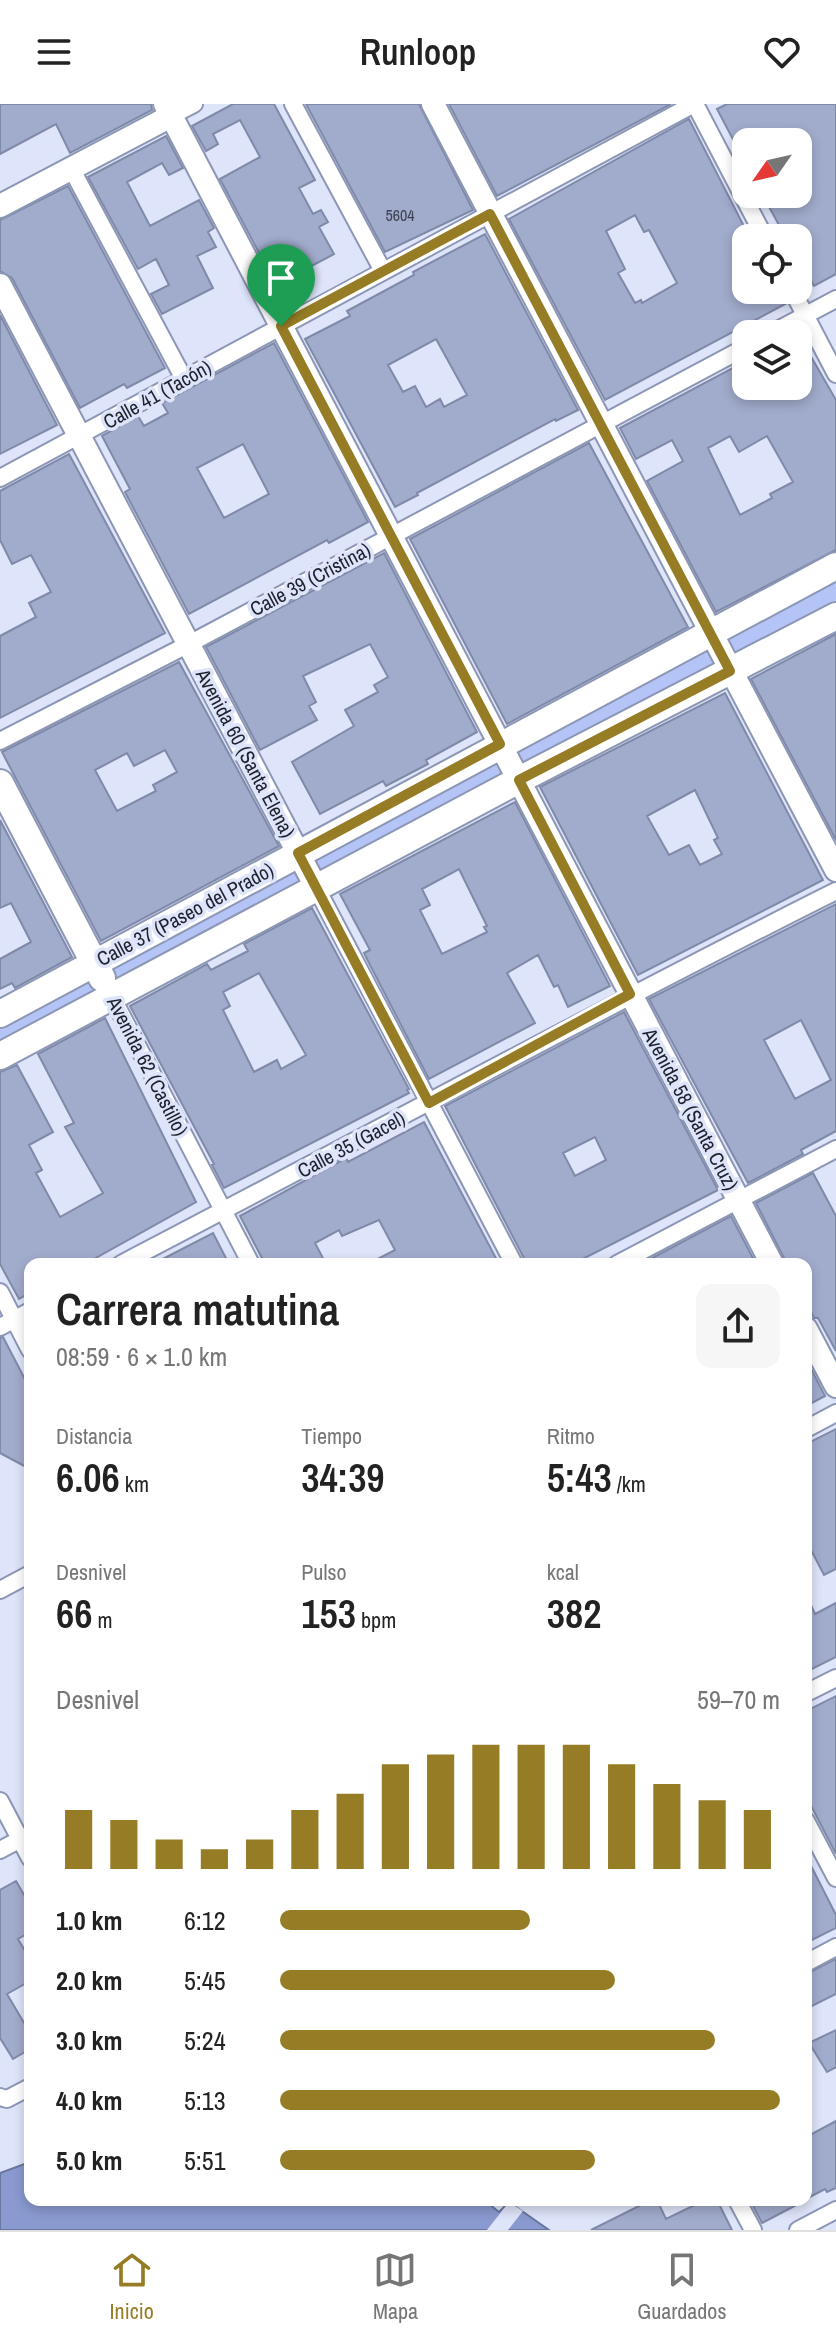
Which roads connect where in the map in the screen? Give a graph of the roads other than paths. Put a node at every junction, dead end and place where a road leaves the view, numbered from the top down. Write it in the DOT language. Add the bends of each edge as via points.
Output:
graph roads {
  1 [pos="194,104"];
  2 [pos="293,104"];
  3 [pos="433,104"];
  4 [pos="695,104"];
  5 [pos="168,110"];
  6 [pos="71,168"];
  7 [pos="0,206"];
  8 [pos="490,214"];
  9 [pos="758,224"];
  10 [pos="383,271"];
  11 [pos="0,285"];
  12 [pos="836,299"];
  13 [pos="799,304"];
  14 [pos="805,315"];
  15 [pos="796,320"];
  16 [pos="281,326"];
  17 [pos="732,355"];
  18 [pos="836,374"];
  19 [pos="184,379"];
  20 [pos="601,426"];
  21 [pos="79,436"];
  22 [pos="0,478"];
  23 [pos="391,536"];
  24 [pos="836,566"];
  25 [pos="836,616"];
  26 [pos="709,632"];
  27 [pos="189,644"];
  28 [pos="730,671"];
  29 [pos="0,741"];
  30 [pos="500,744"];
  31 [pos="519,780"];
  32 [pos="0,783"];
  33 [pos="298,853"];
  34 [pos="836,870"];
  35 [pos="317,889"];
  36 [pos="836,891"];
  37 [pos="95,964"];
  38 [pos="630,994"];
  39 [pos="111,995"];
  40 [pos="0,1014"];
  41 [pos="0,1056"];
  42 [pos="429,1103"];
  43 [pos="836,1149"];
  44 [pos="739,1200"];
  45 [pos="223,1211"];
  46 [pos="133,1258"];
  47 [pos="248,1258"];
  48 [pos="511,1258"];
  49 [pos="628,1258"];
  50 [pos="769,1258"];
  51 [pos="0,1292"];
  52 [pos="7,1324"];
  53 [pos="812,1340"];
  54 [pos="24,1343"];
  55 [pos="836,1386"];
  56 [pos="836,1413"];
  57 [pos="812,1426"];
  58 [pos="24,1577"];
  59 [pos="0,1590"];
  60 [pos="836,1678"];
  61 [pos="812,1690"];
  62 [pos="0,1801"];
  63 [pos="812,1832"];
  64 [pos="24,1835"];
  65 [pos="24,1837"];
  66 [pos="0,1850"];
  67 [pos="836,1878"];
  68 [pos="836,1947"];
  69 [pos="812,1960"];
  70 [pos="24,2090"];
  71 [pos="1,2098"];
  72 [pos="740,2206"];
  73 [pos="836,2210"];
  74 [pos="753,2230"];
  75 [pos="798,2230"];
  1 -- 5 [label="street"];
  2 -- 10 [label="street"];
  3 -- 8 [label="main road"];
  4 -- 8 [label="street, Calle 41 (Tacón)"];
  4 -- 9 [label="street"];
  5 -- 6 [label="main road"];
  5 -- 16 [label="main road, Avenida 58 (Santa Cruz)"];
  6 -- 7 [label="main road"];
  6 -- 19 [label="street"];
  8 -- 10 [label="street, Calle 41 (Tacón)"];
  8 -- 20 [label="main road"];
  10 -- 16 [label="street, Calle 41 (Tacón)"];
  11 -- 21 [label="main road, Avenida 60 (Santa Elena)"];
  12 -- 14 [label="street"];
  13 -- 14 [label="street"];
  14 -- 15 [label="street"];
  14 -- 18 [label="street"];
  16 -- 19 [label="street, Calle 41 (Tacón)"];
  16 -- 23 [label="main road, Avenida 58 (Santa Cruz)"];
  17 -- 20 [label="street, Calle 39 (Cristina)"];
  19 -- 21 [label="street, Calle 41 (Tacón)"];
  20 -- 23 [label="street, Calle 39 (Cristina)"];
  20 -- 26 [label="main road"];
  21 -- 22 [label="street, Calle 41 (Tacón)"];
  21 -- 27 [label="main road, Avenida 60 (Santa Elena)"];
  23 -- 27 [label="street, Calle 39 (Cristina)"];
  23 -- 30 [label="main road, Avenida 58 (Santa Cruz)"];
  24 -- 26 [label="main road, Calle 37 (Paseo del Prado)"];
  25 -- 28 [label="main road, Calle 37 (Paseo del Prado)"];
  26 -- 28 [label="main road"];
  26 -- 30 [label="main road, Calle 37 (Paseo del Prado)"];
  27 -- 29 [label="street, Calle 39 (Cristina)"];
  27 -- 33 [label="main road, Avenida 60 (Santa Elena)"];
  28 -- 31 [label="main road, Calle 37 (Paseo del Prado)"];
  28 -- 34 [label="main road"];
  30 -- 31 [label="main road, Avenida 58 (Santa Cruz)"];
  30 -- 33 [label="main road, Calle 37 (Paseo del Prado)"];
  31 -- 35 [label="main road, Calle 37 (Paseo del Prado)"];
  31 -- 38 [label="main road, Avenida 58 (Santa Cruz)"];
  32 -- 37 [label="main road, Avenida 62 (Castillo)"];
  33 -- 35 [label="main road, Avenida 60 (Santa Elena)"];
  33 -- 37 [label="main road, Calle 37 (Paseo del Prado)"];
  35 -- 39 [label="main road, Calle 37 (Paseo del Prado)"];
  35 -- 42 [label="street, Avenida 60 (Santa Elena)"];
  36 -- 38 [label="street, Calle 35 (Gacel)"];
  37 -- 39 [label="main road, Avenida 62 (Castillo)"];
  37 -- 40 [label="main road, Calle 37 (Paseo del Prado)"];
  38 -- 42 [label="street, Calle 35 (Gacel)"];
  38 -- 44 [label="main road, Avenida 58 (Santa Cruz)"];
  39 -- 41 [label="main road, Calle 37 (Paseo del Prado)"];
  39 -- 45 [label="street, Avenida 62 (Castillo)"];
  42 -- 45 [label="street, Calle 35 (Gacel)"];
  42 -- 48 [label="street, Avenida 60 (Santa Elena)"];
  43 -- 44 [label="street"];
  44 -- 49 [label="street"];
  44 -- 50 [label="main road, Avenida 58 (Santa Cruz)"];
  45 -- 46 [label="street, Calle 35 (Gacel)"];
  45 -- 47 [label="street, Avenida 62 (Castillo)"];
  51 -- 52 [label="street"];
  52 -- 54 [label="street"];
  53 -- 55 [label="main road"];
  56 -- 57 [label="street"];
  58 -- 59 [label="street"];
  60 -- 61 [label="street"];
  62 -- 64 [label="street"];
  63 -- 67 [label="street"];
  65 -- 66 [label="street"];
  68 -- 69 [label="street"];
  70 -- 71 [label="street"];
  72 -- 74 [label="street"];
  73 -- 75 [label="street"];
}
